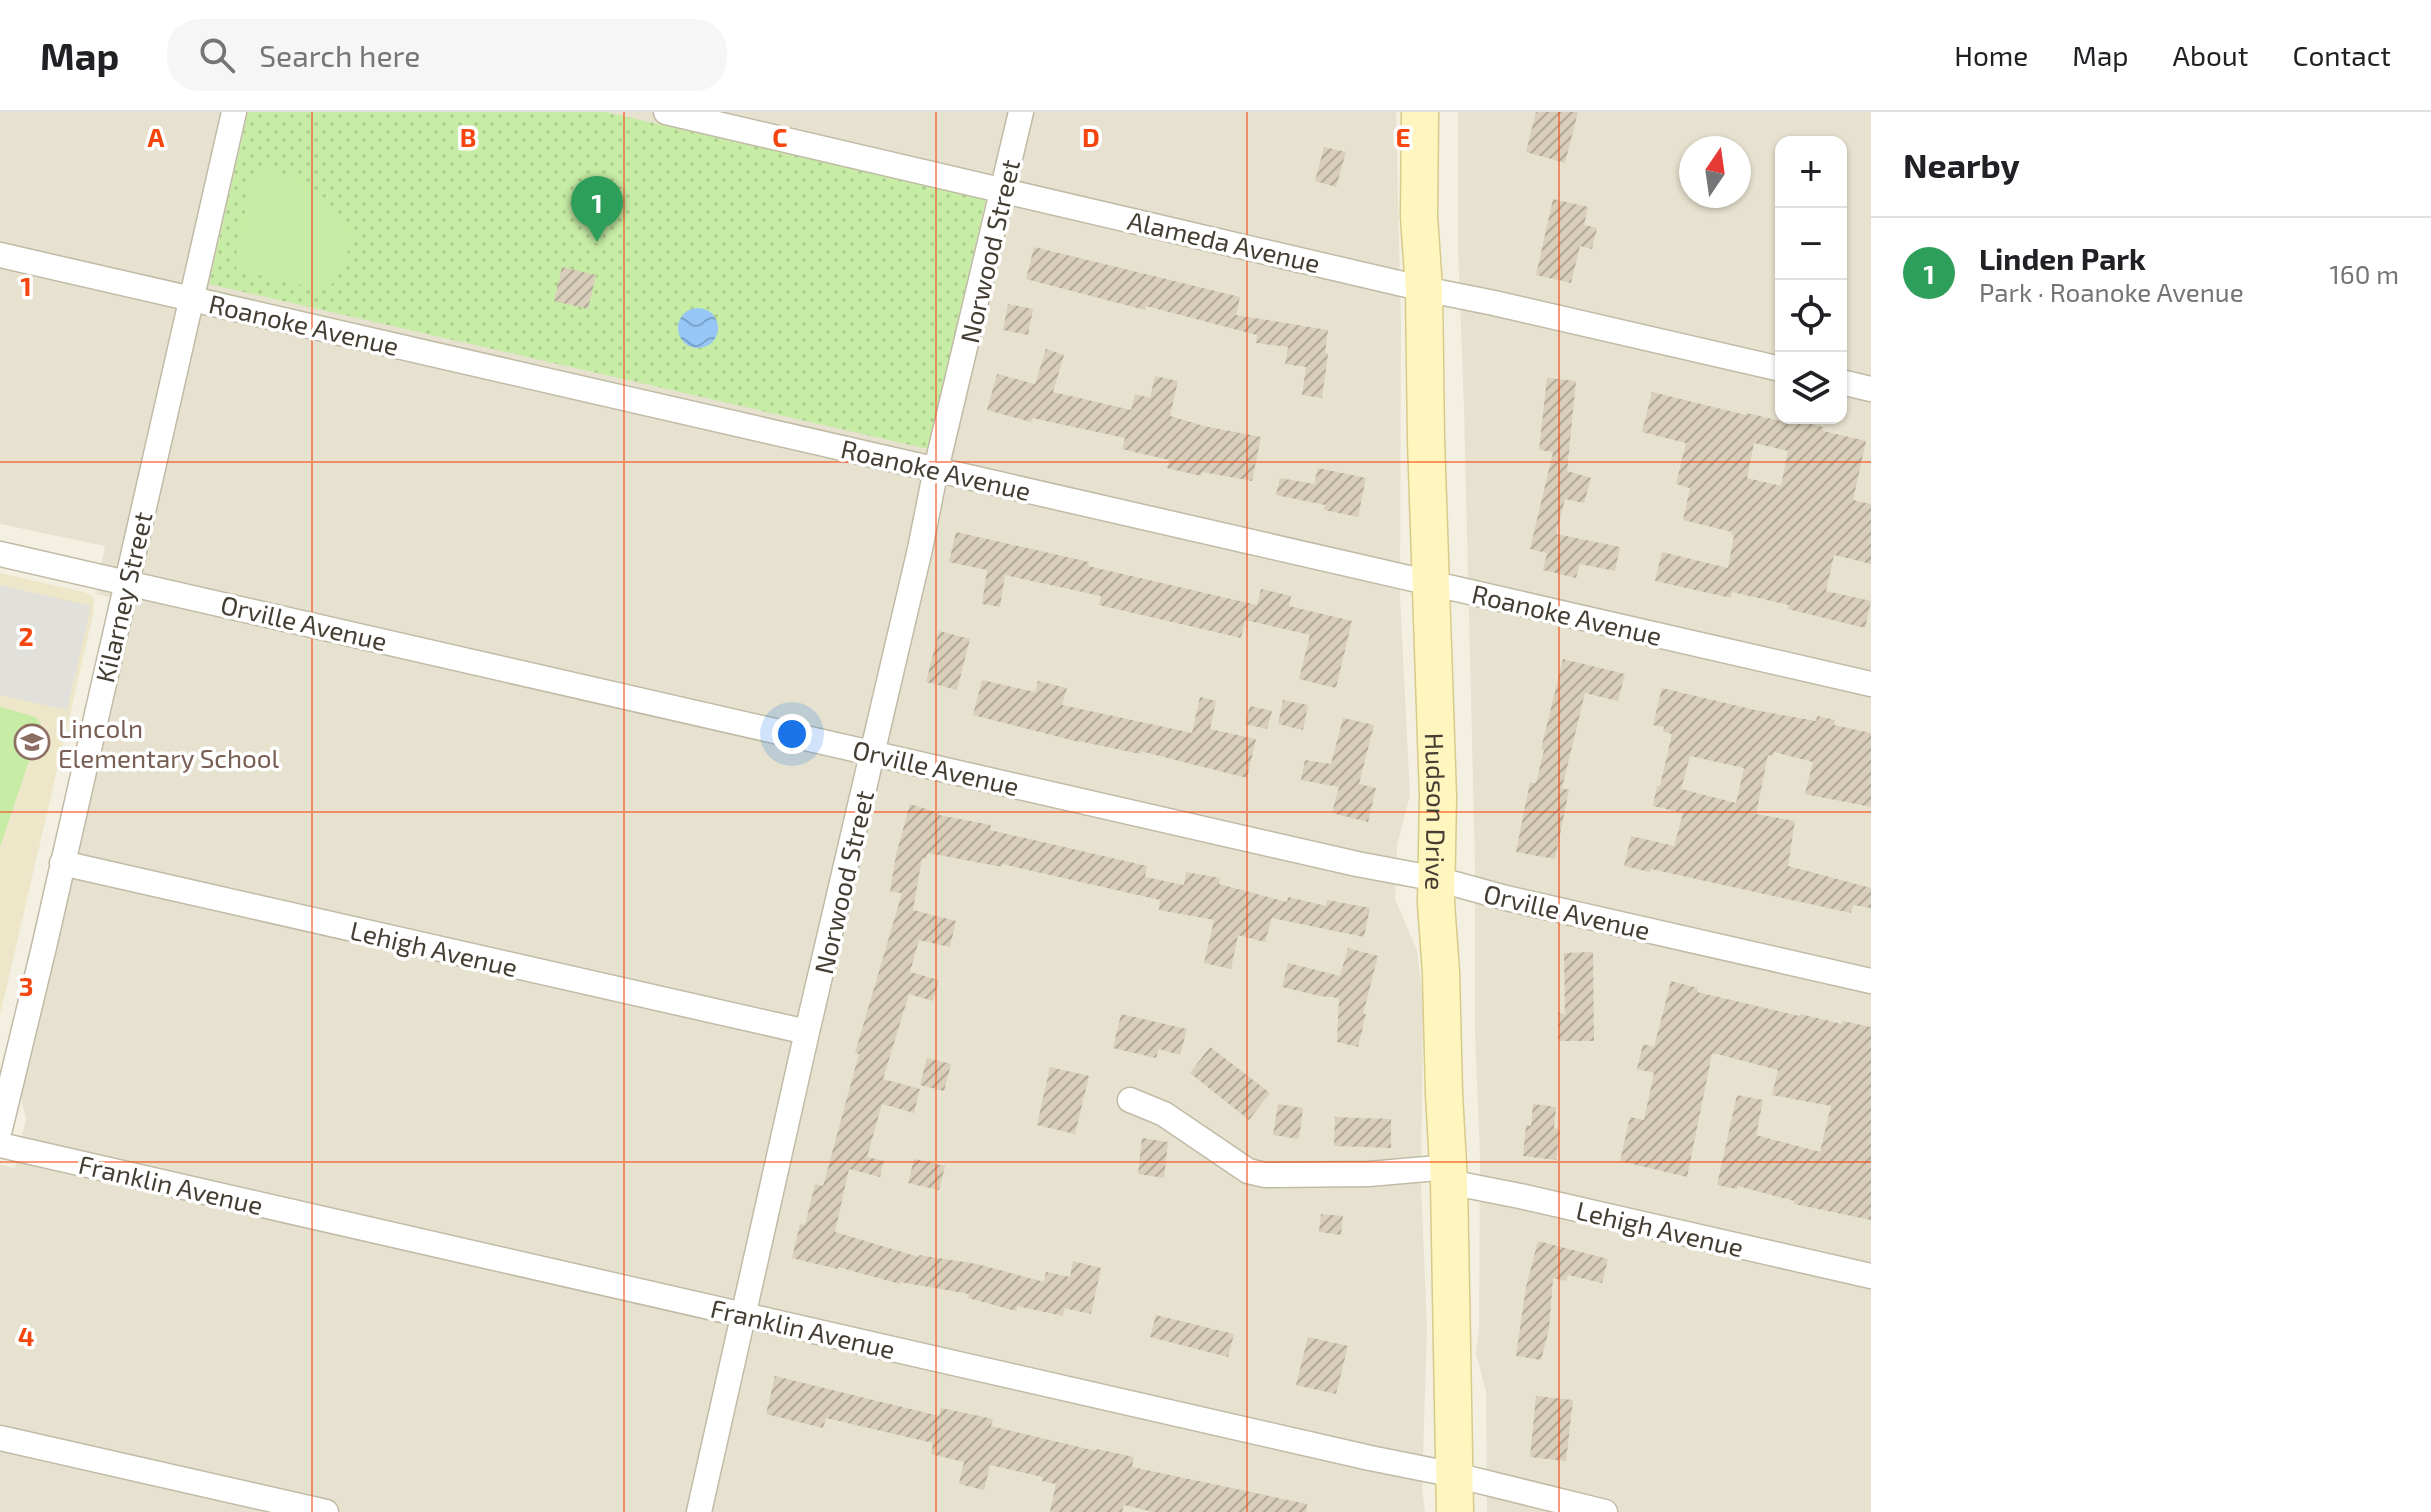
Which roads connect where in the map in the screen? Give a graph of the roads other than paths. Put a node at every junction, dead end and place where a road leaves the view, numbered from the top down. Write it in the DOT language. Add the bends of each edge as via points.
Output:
graph roads {
  1 [pos="234,112"];
  2 [pos="666,112"];
  3 [pos="1021,112"];
  4 [pos="1420,112"];
  5 [pos="1003,191"];
  6 [pos="0,255"];
  7 [pos="1424,289"];
  8 [pos="191,298"];
  9 [pos="1775,368"];
  10 [pos="1847,383"];
  11 [pos="1871,389"];
  12 [pos="936,469"];
  13 [pos="0,554"];
  14 [pos="126,582"];
  15 [pos="1431,583"];
  16 [pos="1871,684"];
  17 [pos="873,753"];
  18 [pos="62,863"];
  19 [pos="1437,879"];
  20 [pos="1871,981"];
  21 [pos="807,1032"];
  22 [pos="1130,1100"];
  23 [pos="0,1129"];
  24 [pos="0,1145"];
  25 [pos="1449,1174"];
  26 [pos="1871,1276"];
  27 [pos="743,1314"];
  28 [pos="0,1438"];
  29 [pos="1455,1475"];
  30 [pos="326,1512"];
  31 [pos="699,1512"];
  32 [pos="1455,1512"];
  33 [pos="1605,1512"];
  1 -- 8 [label="street, Kilarney Street"];
  2 -- 5 [label="street, Alameda Avenue"];
  3 -- 5 [label="street, Norwood Street"];
  4 -- 7 [label="street, Hudson Drive"];
  5 -- 7 [label="street, Alameda Avenue"];
  5 -- 12 [label="street, Norwood Street"];
  6 -- 8 [label="street, Roanoke Avenue"];
  7 -- 9 [label="street, Alameda Avenue"];
  7 -- 15 [label="street, Hudson Drive"];
  8 -- 12 [label="street, Roanoke Avenue"];
  8 -- 14 [label="street, Kilarney Street"];
  10 -- 11 [label="street"];
  12 -- 15 [label="street, Roanoke Avenue"];
  12 -- 17 [label="street, Norwood Street"];
  13 -- 14 [label="street, Orville Avenue"];
  14 -- 17 [label="street, Orville Avenue"];
  14 -- 18 [label="street, Kilarney Street"];
  15 -- 16 [label="street, Roanoke Avenue"];
  15 -- 19 [label="street, Hudson Drive"];
  17 -- 19 [label="street, Orville Avenue"];
  17 -- 21 [label="street, Norwood Street"];
  18 -- 21 [label="street, Lehigh Avenue"];
  18 -- 23 [label="street, Kilarney Street"];
  19 -- 20 [label="street, Orville Avenue"];
  19 -- 25 [label="street, Hudson Drive"];
  21 -- 27 [label="street, Norwood Street"];
  22 -- 25 [label="street, Lehigh Avenue" via="1164,1114 1248,1171 1265,1175"];
  24 -- 27 [label="street, Franklin Avenue"];
  25 -- 26 [label="street, Lehigh Avenue"];
  25 -- 29 [label="street, Hudson Drive"];
  27 -- 29 [label="street, Franklin Avenue"];
  27 -- 31 [label="street, Norwood Street"];
  28 -- 30 [label="street"];
  29 -- 32 [label="street, Hudson Drive"];
  29 -- 33 [label="street, Franklin Avenue"];
}
